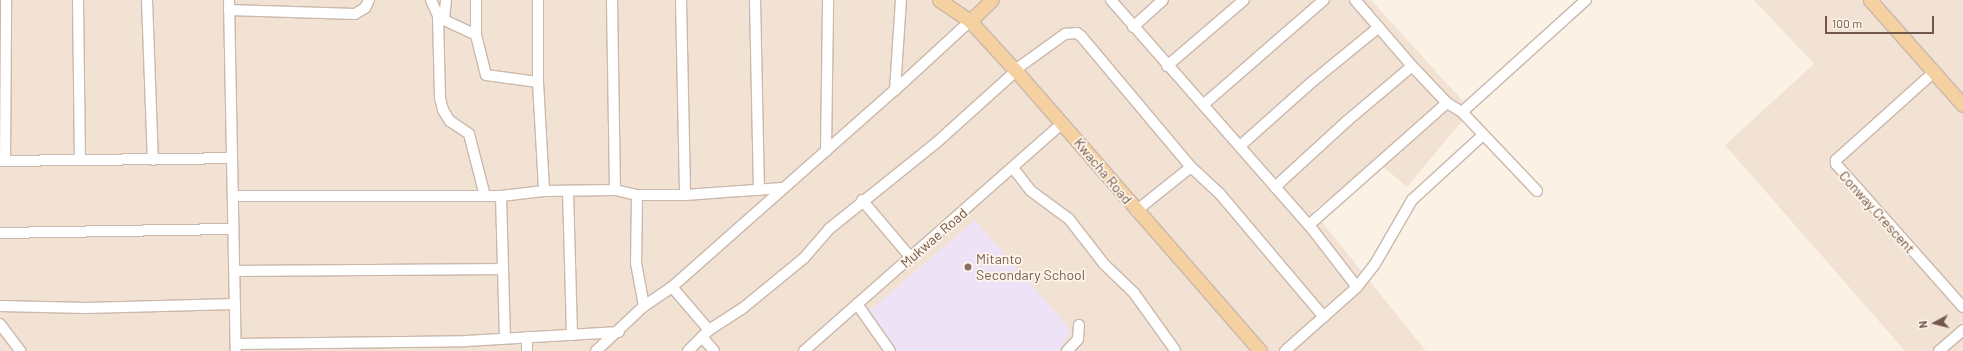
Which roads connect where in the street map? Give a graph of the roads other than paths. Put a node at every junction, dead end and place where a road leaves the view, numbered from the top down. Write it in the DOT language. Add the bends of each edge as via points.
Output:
graph roads {
  1 [pos="6,0"];
  2 [pos="78,0"];
  3 [pos="147,0"];
  4 [pos="369,0"];
  5 [pos="430,0"];
  6 [pos="446,0"];
  7 [pos="476,0"];
  8 [pos="538,0"];
  9 [pos="612,0"];
  10 [pos="681,0"];
  11 [pos="755,0"];
  12 [pos="828,0"];
  13 [pos="901,0"];
  14 [pos="939,0"];
  15 [pos="992,0"];
  16 [pos="1111,0"];
  17 [pos="1163,0"];
  18 [pos="1244,0"];
  19 [pos="1324,0"];
  20 [pos="1355,0"];
  21 [pos="1870,0"];
  22 [pos="1579,2"];
  23 [pos="229,5"];
  24 [pos="441,17"];
  25 [pos="970,21"];
  26 [pos="1133,27"];
  27 [pos="1379,27"];
  28 [pos="476,35"];
  29 [pos="1167,66"];
  30 [pos="1412,66"];
  31 [pos="1016,71"];
  32 [pos="1934,72"];
  33 [pos="538,82"];
  34 [pos="895,90"];
  35 [pos="1447,103"];
  36 [pos="1203,105"];
  37 [pos="1963,105"];
  38 [pos="1462,112"];
  39 [pos="1063,123"];
  40 [pos="1483,135"];
  41 [pos="1240,146"];
  42 [pos="826,151"];
  43 [pos="232,158"];
  44 [pos="80,160"];
  45 [pos="153,160"];
  46 [pos="2,161"];
  47 [pos="1191,167"];
  48 [pos="1013,168"];
  49 [pos="1275,186"];
  50 [pos="782,188"];
  51 [pos="616,190"];
  52 [pos="758,190"];
  53 [pos="544,191"];
  54 [pos="1537,191"];
  55 [pos="568,192"];
  56 [pos="637,194"];
  57 [pos="685,195"];
  58 [pos="233,196"];
  59 [pos="485,196"];
  60 [pos="501,196"];
  61 [pos="862,200"];
  62 [pos="1136,211"];
  63 [pos="1309,225"];
  64 [pos="232,229"];
  65 [pos="0,233"];
  66 [pos="911,258"];
  67 [pos="502,269"];
  68 [pos="235,271"];
  69 [pos="672,287"];
  70 [pos="1357,287"];
  71 [pos="235,304"];
  72 [pos="857,304"];
  73 [pos="0,306"];
  74 [pos="644,306"];
  75 [pos="1963,307"];
  76 [pos="1324,317"];
  77 [pos="0,324"];
  78 [pos="1079,325"];
  79 [pos="1963,330"];
  80 [pos="619,332"];
  81 [pos="706,333"];
  82 [pos="572,334"];
  83 [pos="527,337"];
  84 [pos="505,338"];
  85 [pos="449,341"];
  86 [pos="466,346"];
  87 [pos="383,347"];
  88 [pos="236,348"];
  89 [pos="20,351"];
  90 [pos="454,351"];
  91 [pos="527,351"];
  92 [pos="596,351"];
  93 [pos="688,351"];
  94 [pos="714,351"];
  95 [pos="805,351"];
  96 [pos="890,351"];
  97 [pos="1067,351"];
  98 [pos="1175,351"];
  99 [pos="1260,351"];
  100 [pos="1285,351"];
  101 [pos="1939,351"];
  1 -- 46 [label="street"];
  2 -- 44 [label="street"];
  3 -- 45 [label="street"];
  4 -- 23 [label="street" via="365,8 355,14"];
  5 -- 24 [label="street"];
  6 -- 24 [label="street"];
  7 -- 28 [label="street"];
  8 -- 33 [label="street"];
  9 -- 51 [label="street"];
  10 -- 57 [label="street"];
  11 -- 52 [label="street"];
  12 -- 42 [label="street"];
  13 -- 34 [label="street"];
  14 -- 25 [label="main road, Kwacha Road"];
  15 -- 25 [label="main road"];
  16 -- 26 [label="street"];
  17 -- 26 [label="street"];
  18 -- 29 [label="street"];
  19 -- 36 [label="street"];
  20 -- 27 [label="street"];
  21 -- 32 [label="main road"];
  22 -- 38 [label="street"];
  23 -- 43 [label="street"];
  24 -- 28 [label="street"];
  24 -- 59 [label="street" via="442,104 450,121 469,134"];
  25 -- 31 [label="main road, Kwacha Road"];
  25 -- 34 [label="street"];
  26 -- 29 [label="street"];
  27 -- 30 [label="street"];
  27 -- 41 [label="street"];
  28 -- 33 [label="street" via="486,74"];
  29 -- 36 [label="street"];
  30 -- 35 [label="street"];
  30 -- 49 [label="street"];
  31 -- 39 [label="main road, Kwacha Road"];
  31 -- 47 [label="street" via="1065,34 1077,33"];
  31 -- 61 [label="street" via="936,143"];
  32 -- 37 [label="main road"];
  32 -- 75 [label="street, Conway Crescent" via="1836,160 1836,164"];
  33 -- 53 [label="street"];
  34 -- 42 [label="street"];
  35 -- 38 [label="street"];
  35 -- 63 [label="street"];
  36 -- 41 [label="street"];
  38 -- 40 [label="street"];
  39 -- 48 [label="street, Mukwae Road"];
  39 -- 62 [label="main road, Kwacha Road"];
  40 -- 54 [label="street"];
  40 -- 70 [label="street" via="1412,200 1375,264"];
  41 -- 49 [label="street"];
  42 -- 50 [label="street"];
  43 -- 45 [label="street"];
  43 -- 58 [label="street"];
  44 -- 45 [label="street"];
  44 -- 46 [label="street"];
  47 -- 62 [label="street"];
  47 -- 76 [label="street" via="1220,194"];
  48 -- 66 [label="street, Mukwae Road"];
  48 -- 98 [label="street" via="1031,191 1069,219 1104,264 1134,293"];
  49 -- 63 [label="street"];
  50 -- 52 [label="street"];
  50 -- 69 [label="street"];
  51 -- 55 [label="street"];
  51 -- 56 [label="street"];
  52 -- 57 [label="street"];
  53 -- 55 [label="street"];
  53 -- 60 [label="street"];
  55 -- 82 [label="street"];
  56 -- 57 [label="street"];
  56 -- 74 [label="street" via="636,263"];
  58 -- 59 [label="street"];
  58 -- 64 [label="street"];
  59 -- 60 [label="street"];
  60 -- 67 [label="street"];
  61 -- 66 [label="street"];
  61 -- 81 [label="street" via="829,229 804,258 743,308"];
  62 -- 99 [label="main road, Kwacha Road"];
  63 -- 70 [label="street"];
  64 -- 65 [label="street"];
  64 -- 68 [label="street"];
  66 -- 72 [label="street, Mukwae Road"];
  67 -- 68 [label="street"];
  67 -- 84 [label="street"];
  68 -- 71 [label="street"];
  69 -- 74 [label="street"];
  69 -- 81 [label="street"];
  70 -- 76 [label="street"];
  71 -- 73 [label="street" via="86,308"];
  71 -- 88 [label="street"];
  72 -- 95 [label="street, Mukwae Road"];
  72 -- 96 [label="street"];
  74 -- 80 [label="street"];
  76 -- 100 [label="street"];
  77 -- 89 [label="street"];
  78 -- 97 [label="street" via="1078,339"];
  79 -- 101 [label="street"];
  80 -- 82 [label="street"];
  80 -- 92 [label="street"];
  81 -- 93 [label="street"];
  81 -- 94 [label="street"];
  82 -- 83 [label="street"];
  83 -- 84 [label="street"];
  83 -- 91 [label="street"];
  84 -- 86 [label="street"];
  85 -- 86 [label="street"];
  85 -- 87 [label="street"];
  85 -- 90 [label="street"];
  87 -- 88 [label="street"];
}
